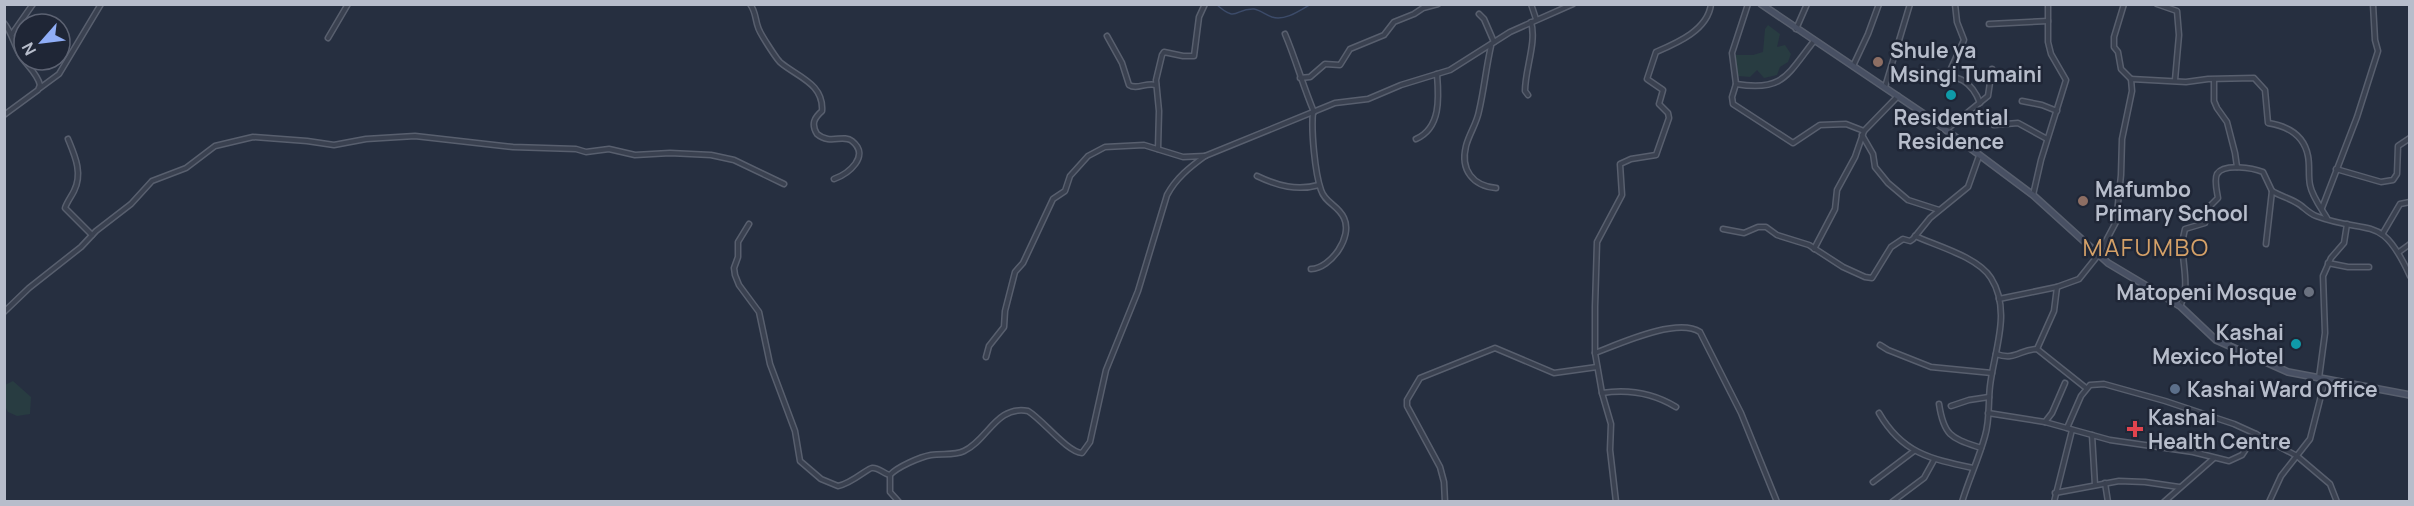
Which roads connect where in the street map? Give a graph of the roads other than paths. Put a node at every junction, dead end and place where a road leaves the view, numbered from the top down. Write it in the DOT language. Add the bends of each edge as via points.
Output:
graph roads {
  1 [pos="101,4"];
  2 [pos="348,4"];
  3 [pos="750,4"];
  4 [pos="1204,4"];
  5 [pos="1438,4"];
  6 [pos="1531,4"];
  7 [pos="1573,4"];
  8 [pos="1711,4"];
  9 [pos="1748,4"];
  10 [pos="1761,4"];
  11 [pos="1807,4"];
  12 [pos="1879,4"];
  13 [pos="1910,4"];
  14 [pos="1955,4"];
  15 [pos="2048,4"];
  16 [pos="2124,4"];
  17 [pos="2157,4"];
  18 [pos="2373,4"];
  19 [pos="1479,14"];
  20 [pos="1536,19"];
  21 [pos="1531,21"];
  22 [pos="2048,21"];
  23 [pos="4,23"];
  24 [pos="1989,24"];
  25 [pos="1796,30"];
  26 [pos="12,34"];
  27 [pos="1286,34"];
  28 [pos="1107,36"];
  29 [pos="328,38"];
  30 [pos="1814,41"];
  31 [pos="1492,44"];
  32 [pos="1853,66"];
  33 [pos="1992,69"];
  34 [pos="33,72"];
  35 [pos="1934,72"];
  36 [pos="1437,74"];
  37 [pos="1948,75"];
  38 [pos="1300,78"];
  39 [pos="2131,79"];
  40 [pos="2175,80"];
  41 [pos="2214,80"];
  42 [pos="1736,84"];
  43 [pos="1156,85"];
  44 [pos="1885,87"];
  45 [pos="40,88"];
  46 [pos="1528,95"];
  47 [pos="1899,96"];
  48 [pos="2022,101"];
  49 [pos="1980,103"];
  50 [pos="2057,111"];
  51 [pos="1313,112"];
  52 [pos="4,116"];
  53 [pos="1994,125"];
  54 [pos="1946,130"];
  55 [pos="1863,133"];
  56 [pos="2409,138"];
  57 [pos="68,139"];
  58 [pos="1416,139"];
  59 [pos="2047,139"];
  60 [pos="1158,149"];
  61 [pos="1205,156"];
  62 [pos="1979,156"];
  63 [pos="2237,167"];
  64 [pos="2336,169"];
  65 [pos="1257,176"];
  66 [pos="834,179"];
  67 [pos="784,184"];
  68 [pos="1320,184"];
  69 [pos="1496,188"];
  70 [pos="2272,191"];
  71 [pos="2033,195"];
  72 [pos="2409,202"];
  73 [pos="2322,208"];
  74 [pos="1939,210"];
  75 [pos="2327,219"];
  76 [pos="749,224"];
  77 [pos="2347,224"];
  78 [pos="1723,229"];
  79 [pos="2383,233"];
  80 [pos="92,235"];
  81 [pos="1915,236"];
  82 [pos="2266,244"];
  83 [pos="2409,244"];
  84 [pos="1814,249"];
  85 [pos="2399,252"];
  86 [pos="2099,254"];
  87 [pos="2328,263"];
  88 [pos="2369,267"];
  89 [pos="1311,270"];
  90 [pos="2409,276"];
  91 [pos="2057,287"];
  92 [pos="1999,299"];
  93 [pos="2180,306"];
  94 [pos="4,312"];
  95 [pos="1880,345"];
  96 [pos="2037,349"];
  97 [pos="1595,353"];
  98 [pos="1996,354"];
  99 [pos="986,357"];
  100 [pos="1597,367"];
  101 [pos="1992,373"];
  102 [pos="2322,379"];
  103 [pos="2065,383"];
  104 [pos="2086,388"];
  105 [pos="1602,393"];
  106 [pos="2409,395"];
  107 [pos="1989,397"];
  108 [pos="1939,404"];
  109 [pos="1951,406"];
  110 [pos="1676,407"];
  111 [pos="1879,412"];
  112 [pos="1988,412"];
  113 [pos="2045,422"];
  114 [pos="2067,428"];
  115 [pos="2072,429"];
  116 [pos="2256,434"];
  117 [pos="2092,435"];
  118 [pos="1981,448"];
  119 [pos="1914,451"];
  120 [pos="2297,456"];
  121 [pos="2214,457"];
  122 [pos="1934,460"];
  123 [pos="1973,468"];
  124 [pos="890,475"];
  125 [pos="1873,482"];
  126 [pos="2105,483"];
  127 [pos="2096,485"];
  128 [pos="2179,487"];
  129 [pos="2055,493"];
  130 [pos="898,501"];
  131 [pos="1445,501"];
  132 [pos="1616,501"];
  133 [pos="1777,501"];
  134 [pos="1892,501"];
  135 [pos="1962,501"];
  136 [pos="2054,501"];
  137 [pos="2108,501"];
  138 [pos="2164,501"];
  139 [pos="2269,501"];
  140 [pos="2337,501"];
  1 -- 45 [label="street" via="59,74"];
  2 -- 29 [label="street"];
  3 -- 66 [label="street" via="758,28 776,57 810,82 820,97 822,111 813,122 817,134 828,140 848,139 858,148 856,164"];
  4 -- 43 [label="street" via="1194,56 1163,53"];
  5 -- 38 [label="street" via="1394,22 1384,35 1350,49 1340,65 1325,64 1310,77"];
  6 -- 20 [label="street"];
  7 -- 20 [label="street"];
  8 -- 97 [label="street" via="1701,25 1672,46 1656,52 1647,77 1662,90 1659,104 1669,118 1656,155 1620,164 1622,195 1597,242"];
  9 -- 42 [label="street" via="1732,53"];
  10 -- 25 [label="street"];
  11 -- 25 [label="street"];
  12 -- 32 [label="street"];
  13 -- 44 [label="street"];
  14 -- 37 [label="street" via="1964,40"];
  15 -- 22 [label="street"];
  16 -- 39 [label="street" via="2114,46 2121,69"];
  17 -- 40 [label="street" via="2177,11"];
  18 -- 64 [label="street" via="2378,51"];
  19 -- 31 [label="street"];
  20 -- 21 [label="street"];
  21 -- 31 [label="street"];
  21 -- 46 [label="street" via="1525,82"];
  22 -- 24 [label="street"];
  22 -- 50 [label="street" via="2051,54 2066,81"];
  23 -- 26 [label="street"];
  25 -- 30 [label="street"];
  27 -- 38 [label="street"];
  28 -- 43 [label="street" via="1129,85"];
  30 -- 32 [label="street"];
  30 -- 42 [label="street" via="1777,83 1762,87"];
  31 -- 36 [label="street"];
  31 -- 69 [label="street" via="1478,117 1466,146 1465,167 1469,177"];
  32 -- 44 [label="street"];
  33 -- 49 [label="street" via="1989,94"];
  34 -- 45 [label="street"];
  35 -- 37 [label="street"];
  36 -- 51 [label="street" via="1378,96 1335,102"];
  36 -- 58 [label="street" via="1438,102 1432,125"];
  37 -- 49 [label="street" via="1968,83"];
  38 -- 51 [label="street"];
  39 -- 40 [label="street"];
  39 -- 86 [label="street" via="2132,99 2122,140 2116,222"];
  40 -- 41 [label="street"];
  41 -- 63 [label="street" via="2214,101 2227,122"];
  41 -- 73 [label="street" via="2252,77 2264,87 2267,121 2284,126 2302,141 2309,157 2310,187"];
  42 -- 55 [label="street" via="1733,104 1793,143 1820,125 1846,124"];
  43 -- 60 [label="street"];
  44 -- 47 [label="street"];
  45 -- 52 [label="street"];
  47 -- 54 [label="street"];
  47 -- 55 [label="street"];
  48 -- 50 [label="street"];
  49 -- 54 [label="street"];
  50 -- 59 [label="street"];
  51 -- 61 [label="street"];
  51 -- 68 [label="street"];
  53 -- 59 [label="street" via="2022,124"];
  54 -- 62 [label="street"];
  55 -- 74 [label="street" via="1875,167 1888,183 1908,200"];
  55 -- 84 [label="street" via="1837,190 1835,209"];
  56 -- 64 [label="street" via="2398,146 2397,174 2393,180 2381,182"];
  57 -- 80 [label="street" via="78,178 64,208"];
  59 -- 71 [label="street"];
  60 -- 61 [label="street" via="1183,157"];
  60 -- 99 [label="street" via="1144,145 1101,148 1074,171 1065,191 1050,204 1015,272 1004,327 989,346"];
  61 -- 124 [label="street" via="1190,167 1167,195 1142,281 1106,370 1086,450 1076,453 1028,411 1018,411 993,423 976,444 962,452 924,457 898,467"];
  62 -- 71 [label="street"];
  62 -- 74 [label="street" via="1968,188"];
  63 -- 70 [label="street" via="2263,172"];
  63 -- 93 [label="street" via="2216,176 2218,198 2208,208 2205,223 2185,229 2182,244 2186,291"];
  64 -- 73 [label="street"];
  65 -- 68 [label="street" via="1298,189"];
  67 -- 80 [label="street" via="734,160 711,155 635,155 609,149 586,152 415,136 334,145 253,138 215,146 186,168 152,181 131,204"];
  68 -- 89 [label="street" via="1324,198 1339,209 1346,224 1338,253"];
  70 -- 75 [label="street" via="2295,201 2314,216"];
  70 -- 82 [label="street"];
  71 -- 86 [label="street"];
  72 -- 79 [label="street" via="2400,204"];
  73 -- 75 [label="street"];
  74 -- 81 [label="street"];
  75 -- 77 [label="street"];
  76 -- 124 [label="street" via="738,242 735,275 759,312 770,364 795,431 800,461 821,479 838,486 853,482 869,468"];
  77 -- 79 [label="street"];
  77 -- 87 [label="street" via="2344,243"];
  78 -- 84 [label="street" via="1744,233 1766,227"];
  79 -- 85 [label="street"];
  80 -- 94 [label="street"];
  81 -- 84 [label="street" via="1891,247 1875,276 1870,278"];
  81 -- 92 [label="street" via="1983,268"];
  83 -- 85 [label="street"];
  85 -- 90 [label="street"];
  86 -- 91 [label="street" via="2079,279"];
  86 -- 93 [label="street" via="2121,272"];
  87 -- 88 [label="street"];
  87 -- 102 [label="street" via="2322,283"];
  91 -- 92 [label="street"];
  91 -- 96 [label="street" via="2052,318"];
  92 -- 98 [label="street" via="2001,324"];
  93 -- 102 [label="street" via="2206,332 2228,346 2288,372"];
  95 -- 101 [label="street" via="1931,367"];
  96 -- 98 [label="street" via="2012,357"];
  96 -- 104 [label="street"];
  97 -- 100 [label="street"];
  97 -- 133 [label="street" via="1652,332 1691,327 1700,332 1742,413"];
  98 -- 101 [label="street"];
  100 -- 105 [label="street"];
  100 -- 131 [label="street" via="1554,373 1495,348 1420,378 1407,406 1443,476"];
  101 -- 107 [label="street"];
  102 -- 106 [label="street"];
  102 -- 120 [label="street" via="2313,432"];
  103 -- 113 [label="street"];
  104 -- 114 [label="street"];
  104 -- 116 [label="street" via="2096,384 2124,389"];
  105 -- 110 [label="street" via="1629,391"];
  105 -- 132 [label="street" via="1611,424"];
  107 -- 109 [label="street"];
  107 -- 112 [label="street"];
  108 -- 118 [label="street" via="1948,434"];
  111 -- 119 [label="street" via="1892,432"];
  112 -- 113 [label="street"];
  112 -- 118 [label="street"];
  113 -- 114 [label="street"];
  114 -- 115 [label="street"];
  115 -- 117 [label="street"];
  115 -- 129 [label="street"];
  116 -- 120 [label="street"];
  116 -- 121 [label="street" via="2240,457"];
  117 -- 121 [label="street"];
  117 -- 127 [label="street"];
  118 -- 123 [label="street"];
  119 -- 122 [label="street"];
  119 -- 125 [label="street"];
  120 -- 139 [label="street" via="2281,476"];
  120 -- 140 [label="street" via="2331,484"];
  121 -- 128 [label="street"];
  122 -- 123 [label="street"];
  122 -- 134 [label="street" via="1924,478"];
  123 -- 135 [label="street"];
  124 -- 130 [label="street" via="890,492"];
  126 -- 127 [label="street"];
  126 -- 128 [label="street" via="2145,482"];
  126 -- 137 [label="street"];
  127 -- 129 [label="street"];
  128 -- 138 [label="street"];
  129 -- 136 [label="street"];
}
